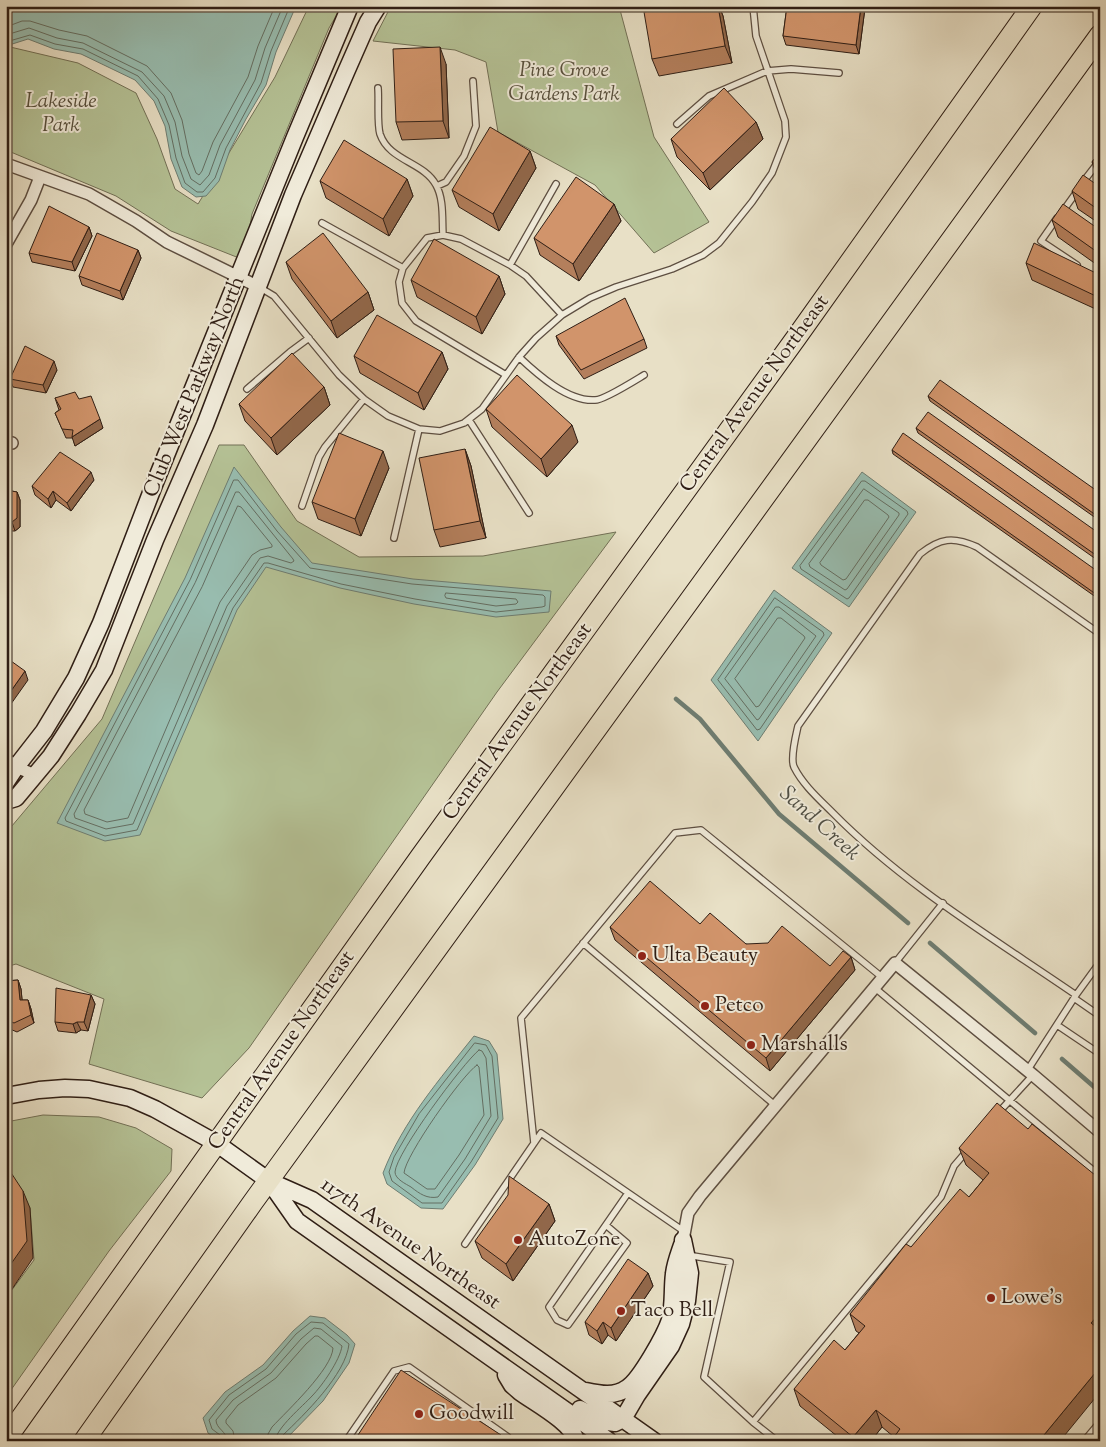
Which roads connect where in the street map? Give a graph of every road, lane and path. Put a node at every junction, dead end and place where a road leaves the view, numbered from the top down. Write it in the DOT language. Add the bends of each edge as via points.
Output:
graph roads {
  1 [pos="350,6"];
  2 [pos="378,6"];
  3 [pos="753,6"];
  4 [pos="1032,6"];
  5 [pos="1100,35"];
  6 [pos="767,71"];
  7 [pos="839,73"];
  8 [pos="473,81"];
  9 [pos="378,88"];
  10 [pos="677,124"];
  11 [pos="1100,160"];
  12 [pos="6,164"];
  13 [pos="40,177"];
  14 [pos="1083,183"];
  15 [pos="556,184"];
  16 [pos="437,186"];
  17 [pos="1088,188"];
  18 [pos="1062,212"];
  19 [pos="1070,217"];
  20 [pos="322,223"];
  21 [pos="443,235"];
  22 [pos="6,244"];
  23 [pos="510,265"];
  24 [pos="403,268"];
  25 [pos="1085,271"];
  26 [pos="237,277"];
  27 [pos="259,287"];
  28 [pos="562,314"];
  29 [pos="310,338"];
  30 [pos="519,356"];
  31 [pos="506,375"];
  32 [pos="644,376"];
  33 [pos="247,389"];
  34 [pos="364,400"];
  35 [pos="469,420"];
  36 [pos="419,429"];
  37 [pos="302,506"];
  38 [pos="529,513"];
  39 [pos="394,538"];
  40 [pos="1100,634"];
  41 [pos="11,763"];
  42 [pos="35,775"];
  43 [pos="6,782"];
  44 [pos="6,801"];
  45 [pos="942,903"];
  46 [pos="583,943"];
  47 [pos="895,962"];
  48 [pos="1100,962"];
  49 [pos="884,978"];
  50 [pos="875,988"];
  51 [pos="1075,997"];
  52 [pos="1100,1016"];
  53 [pos="1057,1025"];
  54 [pos="1100,1054"];
  55 [pos="1030,1073"];
  56 [pos="6,1096"];
  57 [pos="1010,1100"];
  58 [pos="776,1106"];
  59 [pos="994,1119"];
  60 [pos="1100,1132"];
  61 [pos="216,1143"];
  62 [pos="534,1143"];
  63 [pos="973,1144"];
  64 [pos="1100,1176"];
  65 [pos="269,1181"];
  66 [pos="628,1193"];
  67 [pos="607,1226"];
  68 [pos="685,1242"];
  69 [pos="465,1244"];
  70 [pos="496,1361"];
  71 [pos="582,1390"];
  72 [pos="624,1419"];
  73 [pos="753,1422"];
  74 [pos="1100,1422"];
  75 [pos="6,1439"];
  76 [pos="84,1441"];
  77 [pos="346,1441"];
  78 [pos="510,1441"];
  79 [pos="576,1441"];
  80 [pos="609,1441"];
  81 [pos="654,1441"];
  82 [pos="777,1441"];
  83 [pos="1084,1441"];
  1 -- 26 [label="street"];
  2 -- 27 [label="street, Club West Parkway North" via="368,22 293,195"];
  3 -- 6 [label="lane" via="756,36"];
  4 -- 61 [label="highway, Central Avenue Northeast"];
  5 -- 65 [label="highway"];
  6 -- 7 [label="lane"];
  6 -- 10 [label="lane" via="709,96"];
  6 -- 28 [label="lane" via="785,122 786,136 772,173 720,243 672,269 616,287"];
  8 -- 16 [label="lane" via="476,126 464,156 446,182"];
  9 -- 16 [label="lane" via="380,134 389,148 428,174"];
  11 -- 14 [label="lane"];
  12 -- 13 [label="street"];
  13 -- 22 [label="street"];
  13 -- 26 [label="street" via="89,194 167,242"];
  14 -- 17 [label="lane"];
  14 -- 18 [label="lane"];
  15 -- 23 [label="lane"];
  16 -- 21 [label="lane"];
  18 -- 19 [label="lane"];
  18 -- 25 [label="lane" via="1041,241"];
  20 -- 24 [label="lane"];
  21 -- 23 [label="lane" via="461,239"];
  21 -- 24 [label="lane" via="427,238"];
  23 -- 28 [label="lane" via="526,276"];
  24 -- 31 [label="lane" via="399,282 402,303 416,321"];
  26 -- 27 [label="street"];
  26 -- 41 [label="street" via="76,678 44,732"];
  27 -- 29 [label="lane" via="274,296"];
  27 -- 42 [label="street, Club West Parkway North" via="104,670 51,756"];
  28 -- 30 [label="lane"];
  29 -- 33 [label="lane"];
  29 -- 34 [label="lane"];
  30 -- 31 [label="lane"];
  30 -- 32 [label="lane" via="534,372 574,398 596,400"];
  31 -- 35 [label="lane" via="482,409"];
  34 -- 36 [label="lane" via="388,416"];
  34 -- 37 [label="lane" via="324,447"];
  35 -- 36 [label="lane" via="440,431"];
  35 -- 38 [label="lane"];
  36 -- 39 [label="lane"];
  40 -- 45 [label="lane" via="977,547 963,541 934,543 920,554 798,726 793,765 803,782 870,849"];
  41 -- 42 [label="street"];
  41 -- 43 [label="street"];
  42 -- 44 [label="street, Club West Parkway North" via="16,798"];
  45 -- 47 [label="lane"];
  45 -- 51 [label="lane"];
  46 -- 49 [label="lane" via="675,833 701,830"];
  46 -- 58 [label="lane"];
  46 -- 62 [label="lane" via="521,1018"];
  47 -- 49 [label="street"];
  47 -- 55 [label="street"];
  48 -- 51 [label="lane"];
  49 -- 50 [label="street"];
  50 -- 57 [label="lane"];
  50 -- 58 [label="street"];
  51 -- 52 [label="lane"];
  51 -- 53 [label="lane"];
  53 -- 54 [label="lane"];
  53 -- 55 [label="lane"];
  55 -- 57 [label="lane"];
  55 -- 60 [label="street"];
  56 -- 61 [label="street" via="65,1088 110,1092 155,1109"];
  57 -- 59 [label="lane"];
  57 -- 64 [label="lane"];
  58 -- 68 [label="street" via="688,1212"];
  61 -- 65 [label="street"];
  61 -- 75 [label="highway, Central Avenue Northeast"];
  62 -- 66 [label="lane" via="541,1133"];
  62 -- 69 [label="lane"];
  63 -- 73 [label="lane" via="954,1166 941,1197"];
  65 -- 70 [label="street, 117th Avenue Northeast" via="297,1221"];
  65 -- 71 [label="street, 117th Avenue Northeast" via="312,1200"];
  65 -- 76 [label="highway"];
  66 -- 67 [label="lane"];
  66 -- 68 [label="lane"];
  67 -- 67 [label="lane" via="549,1308 557,1320 568,1325 627,1242"];
  68 -- 71 [label="street" via="674,1275 674,1300 669,1321 661,1341 643,1368 628,1388 615,1393 602,1395"];
  68 -- 72 [label="street" via="690,1273 681,1324 671,1346"];
  68 -- 73 [label="lane" via="730,1262 704,1377"];
  70 -- 72 [label="street" via="602,1421 615,1423"];
  70 -- 79 [label="street" via="512,1386 567,1425"];
  70 -- 80 [label="street, 117th Avenue Northeast"];
  71 -- 72 [label="street, 117th Avenue Northeast"];
  72 -- 81 [label="street, 117th Avenue Northeast"];
  73 -- 82 [label="lane"];
  74 -- 83 [label="lane"];
  77 -- 78 [label="lane" via="394,1371 409,1367"];
}
